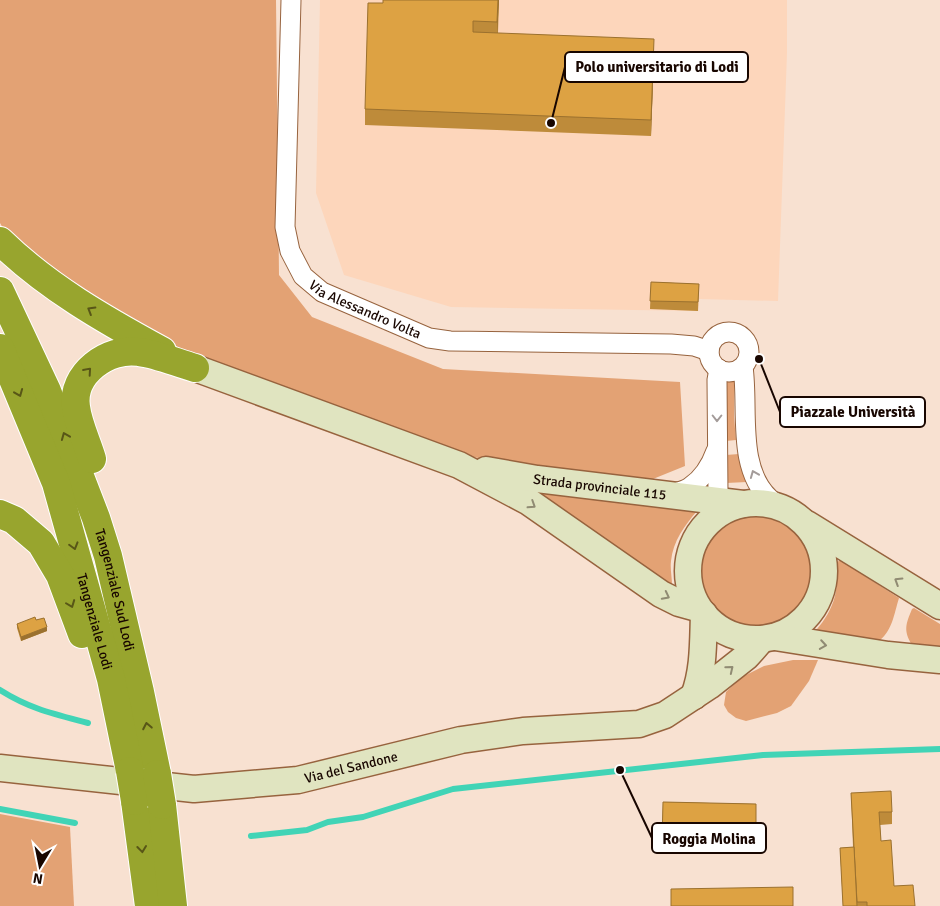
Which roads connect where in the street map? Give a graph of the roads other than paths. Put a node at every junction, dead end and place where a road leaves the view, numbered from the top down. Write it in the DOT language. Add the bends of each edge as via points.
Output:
graph roads {
  1 [pos="292,0"];
  2 [pos="0,241"];
  3 [pos="0,291"];
  4 [pos="0,348"];
  5 [pos="709,351"];
  6 [pos="743,367"];
  7 [pos="194,368"];
  8 [pos="719,369"];
  9 [pos="717,448"];
  10 [pos="459,465"];
  11 [pos="670,494"];
  12 [pos="723,509"];
  13 [pos="0,514"];
  14 [pos="795,516"];
  15 [pos="96,518"];
  16 [pos="940,606"];
  17 [pos="700,611"];
  18 [pos="768,638"];
  19 [pos="940,660"];
  20 [pos="111,679"];
  21 [pos="694,696"];
  22 [pos="0,768"];
  23 [pos="149,906"];
  24 [pos="173,906"];
  1 -- 5 [label="street, Via Alessandro Volta" via="285,227 290,251 303,276 322,292 429,338 671,344"];
  7 -- 2 [label="highway, one-way" via="85,307 18,259"];
  15 -- 3 [label="highway, Tangenziale Sud Lodi, one-way" via="47,391"];
  4 -- 20 [label="highway, Tangenziale Lodi, one-way" via="56,483"];
  5 -- 6 [label="street" via="712,342 723,333 739,334 748,344 748,360"];
  5 -- 8 [label="street" via="710,359"];
  6 -- 8 [label="street" via="728,372"];
  14 -- 6 [label="street, one-way" via="763,491 749,462"];
  7 -- 10 [label="main road, Strada provinciale 115"];
  15 -- 7 [label="highway, one-way" via="97,473 76,408 83,377 92,366 118,353 138,352"];
  8 -- 9 [label="street, one-way" via="716,380"];
  9 -- 11 [label="street" via="697,481 689,488"];
  9 -- 12 [label="street"];
  10 -- 11 [label="main road, Strada provinciale 115" via="537,479"];
  10 -- 17 [label="main road, Strada provinciale 115, one-way" via="530,502 661,594"];
  11 -- 12 [label="main road, Strada provinciale 115"];
  12 -- 14 [label="main road" via="765,503"];
  12 -- 17 [label="main road" via="705,526 693,544 687,565 689,587"];
  13 -- 20 [label="highway, one-way" via="14,520 41,543 60,575 93,665"];
  16 -- 14 [label="main road, one-way"];
  14 -- 18 [label="main road" via="818,543 824,566 822,589 812,611 802,622"];
  24 -- 15 [label="highway, Tangenziale Sud Lodi, one-way, bridge" via="157,774 136,672"];
  17 -- 18 [label="main road" via="712,624 731,635 752,640"];
  17 -- 21 [label="main road" via="702,665"];
  18 -- 19 [label="main road, one-way" via="888,656"];
  21 -- 18 [label="main road, Via del Sandone, one-way"];
  20 -- 23 [label="highway, Tangenziale Lodi, one-way, bridge" via="130,771"];
  21 -- 22 [label="main road, Via del Sandone" via="665,715 639,724 524,731 461,740 298,780 194,789"];
}
